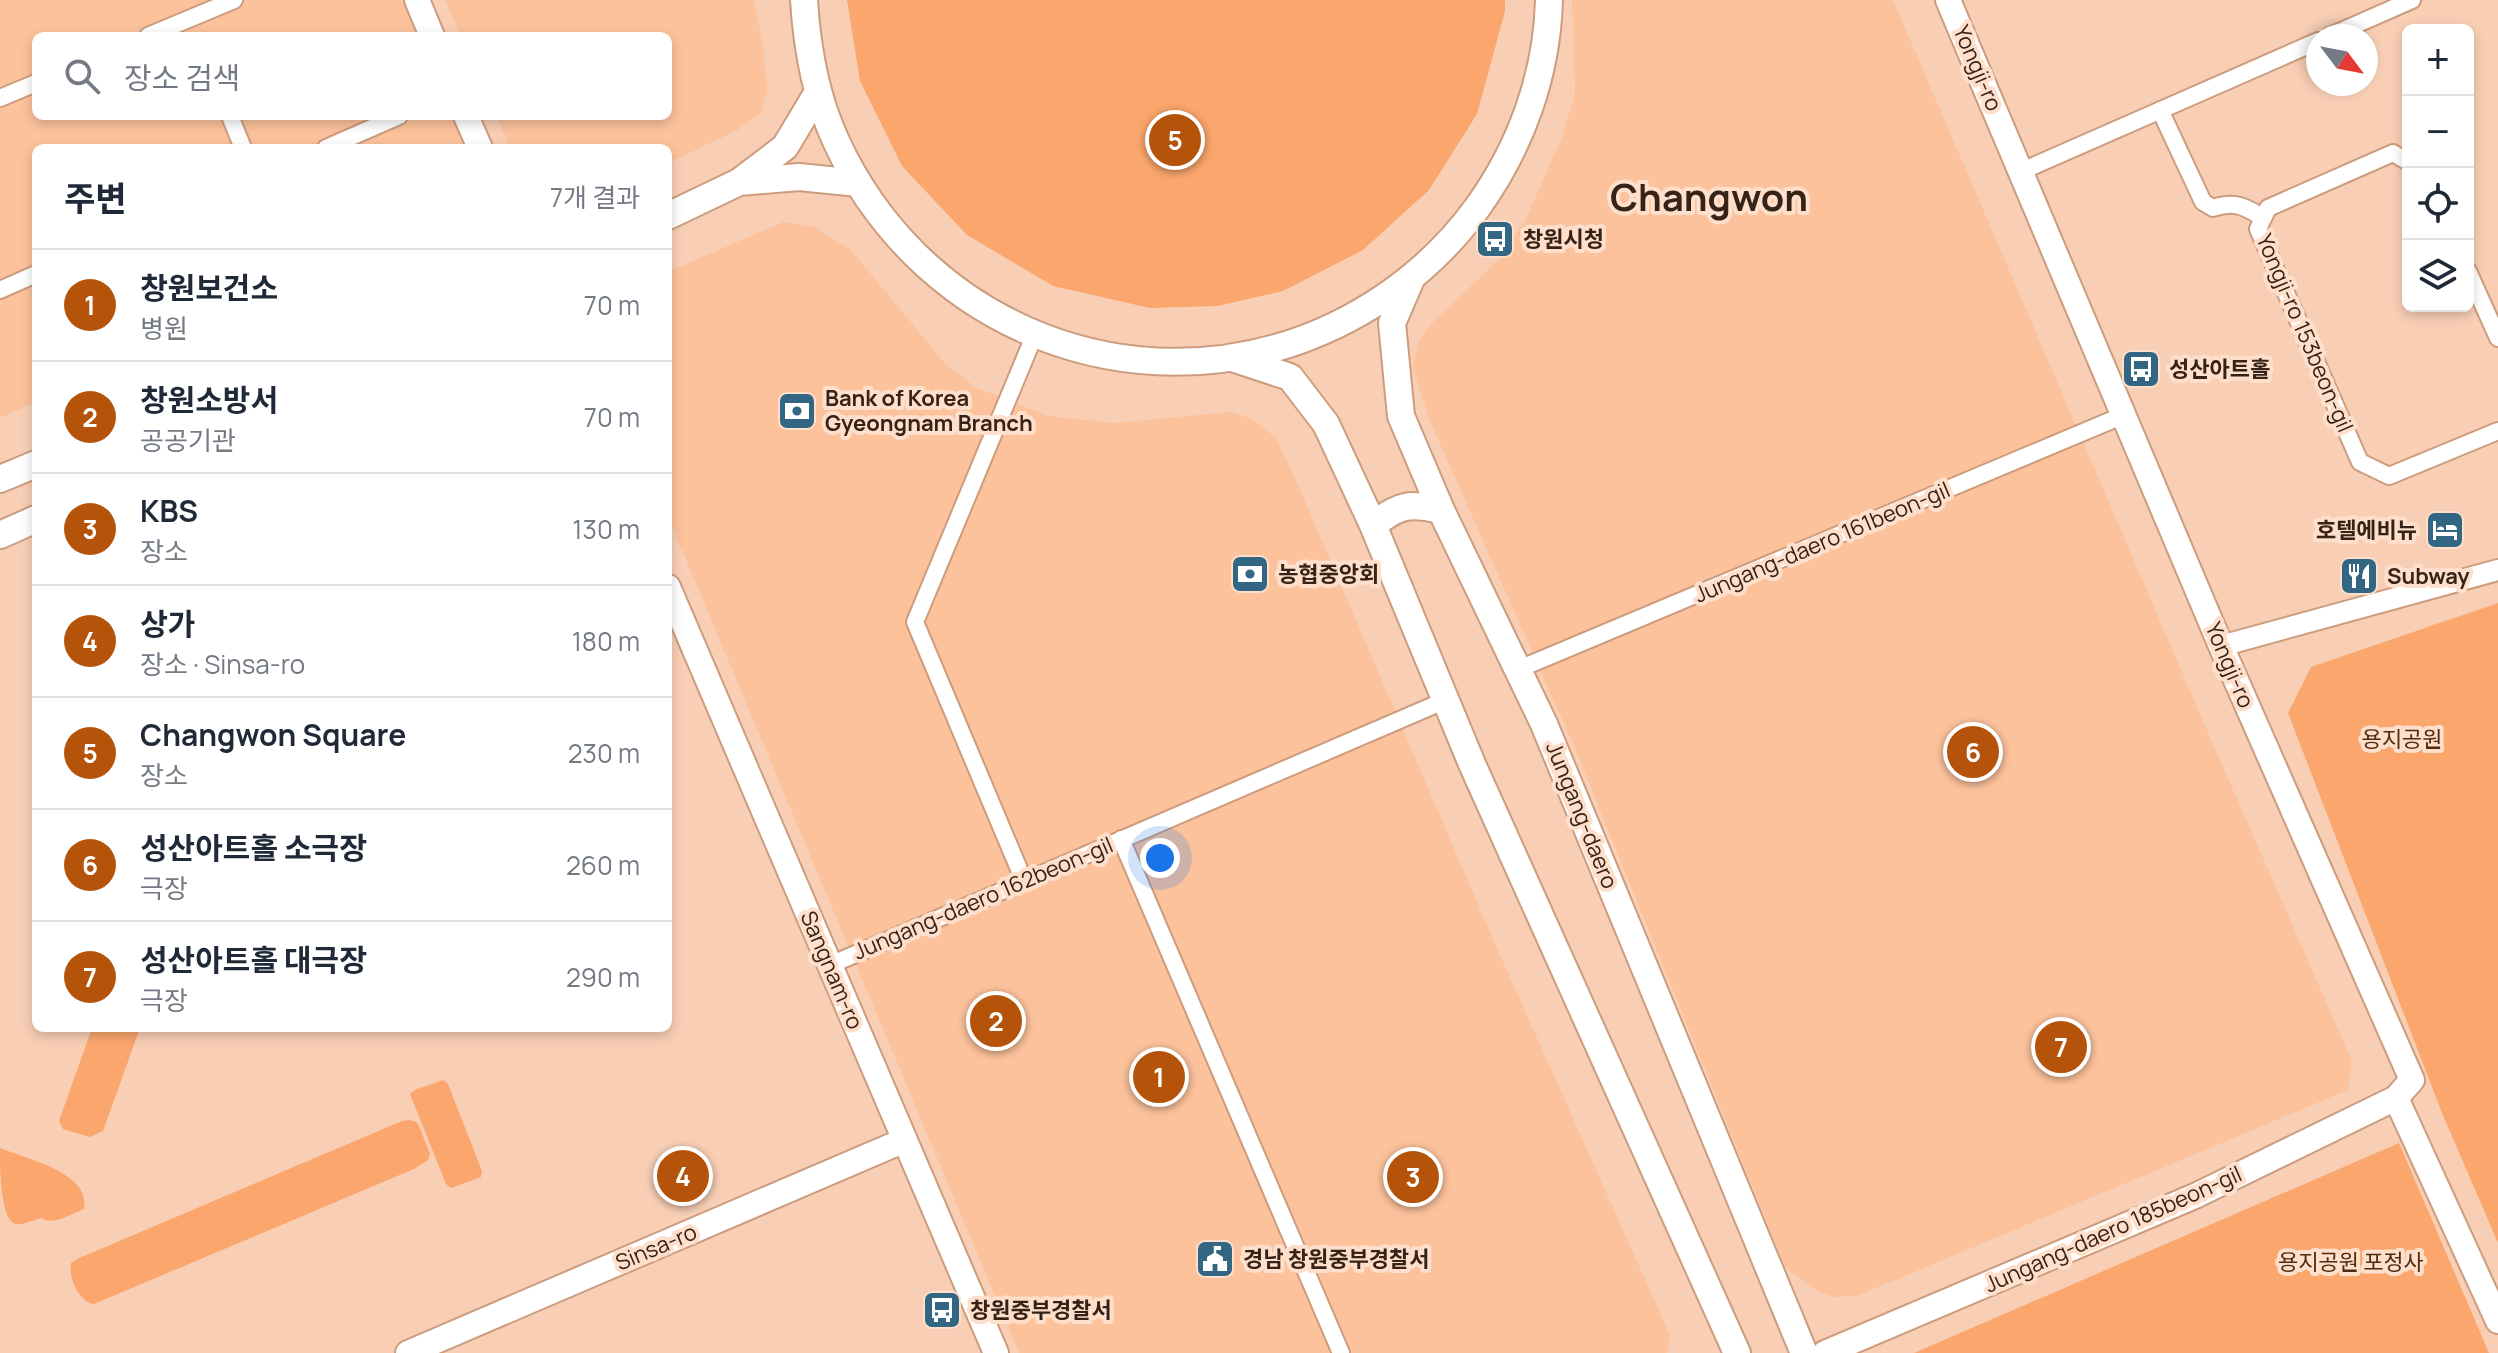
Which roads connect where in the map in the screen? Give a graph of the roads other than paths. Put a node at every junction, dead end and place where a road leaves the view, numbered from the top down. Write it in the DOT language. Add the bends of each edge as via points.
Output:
graph roads {
  1 [pos="234,0"];
  2 [pos="417,0"];
  3 [pos="804,0"];
  4 [pos="1549,0"];
  5 [pos="1948,0"];
  6 [pos="2412,0"];
  7 [pos="190,18"];
  8 [pos="2357,24"];
  9 [pos="157,32"];
  10 [pos="195,32"];
  11 [pos="430,32"];
  12 [pos="2306,46"];
  13 [pos="32,85"];
  14 [pos="818,92"];
  15 [pos="0,98"];
  16 [pos="2160,110"];
  17 [pos="232,120"];
  18 [pos="390,120"];
  19 [pos="468,120"];
  20 [pos="241,144"];
  21 [pos="335,144"];
  22 [pos="478,144"];
  23 [pos="2402,158"];
  24 [pos="2022,171"];
  25 [pos="739,182"];
  26 [pos="858,183"];
  27 [pos="672,214"];
  28 [pos="2263,218"];
  29 [pos="32,276"];
  30 [pos="1412,277"];
  31 [pos="2474,284"];
  32 [pos="0,290"];
  33 [pos="1035,334"];
  34 [pos="2498,338"];
  35 [pos="1232,358"];
  36 [pos="2124,415"];
  37 [pos="2498,431"];
  38 [pos="32,466"];
  39 [pos="0,479"];
  40 [pos="1441,510"];
  41 [pos="32,521"];
  42 [pos="1373,525"];
  43 [pos="0,535"];
  44 [pos="2498,570"];
  45 [pos="672,596"];
  46 [pos="2221,646"];
  47 [pos="1519,669"];
  48 [pos="1446,700"];
  49 [pos="1121,839"];
  50 [pos="1024,881"];
  51 [pos="830,965"];
  52 [pos="2396,1098"];
  53 [pos="905,1140"];
  54 [pos="2498,1321"];
  55 [pos="408,1353"];
  56 [pos="996,1353"];
  57 [pos="1341,1353"];
  58 [pos="1737,1353"];
  59 [pos="1804,1353"];
  60 [pos="1825,1353"];
  1 -- 7 [label="street"];
  2 -- 11 [label="main road"];
  3 -- 14 [label="main road"];
  4 -- 30 [label="main road" via="1541,67 1514,146 1471,217"];
  5 -- 24 [label="main road, Yongji-ro"];
  6 -- 8 [label="street"];
  7 -- 9 [label="street"];
  7 -- 10 [label="street"];
  12 -- 16 [label="street"];
  13 -- 15 [label="street"];
  14 -- 25 [label="main road" via="785,147"];
  14 -- 26 [label="main road"];
  16 -- 24 [label="street"];
  16 -- 28 [label="street, Yongji-ro 153beon-gil" via="2203,202 2213,208 2227,203 2245,206"];
  17 -- 20 [label="street"];
  18 -- 21 [label="street"];
  19 -- 22 [label="main road"];
  23 -- 28 [label="street" via="2393,153 2268,208"];
  24 -- 36 [label="main road, Yongji-ro"];
  25 -- 26 [label="main road" via="799,177"];
  25 -- 27 [label="main road"];
  26 -- 33 [label="main road" via="892,231 934,273 982,308"];
  28 -- 37 [label="street, Yongji-ro 153beon-gil" via="2258,229 2360,462 2389,476"];
  29 -- 32 [label="street"];
  30 -- 35 [label="main road" via="1327,330"];
  30 -- 40 [label="main road, Jungang-daero" via="1392,323 1401,416"];
  31 -- 34 [label="street"];
  33 -- 35 [label="main road" via="1132,360"];
  33 -- 50 [label="street" via="915,622"];
  35 -- 42 [label="main road" via="1290,377 1326,424"];
  36 -- 46 [label="main road, Yongji-ro"];
  36 -- 47 [label="street, Jungang-daero 161beon-gil"];
  38 -- 39 [label="main road"];
  40 -- 42 [label="main road" via="1403,506"];
  40 -- 47 [label="main road, Jungang-daero"];
  41 -- 43 [label="main road"];
  42 -- 48 [label="main road"];
  44 -- 46 [label="street"];
  45 -- 51 [label="main road, Sangnam-ro"];
  46 -- 52 [label="main road, Yongji-ro" via="2412,1080"];
  47 -- 59 [label="main road, Jungang-daero"];
  48 -- 49 [label="street, Jungang-daero 162beon-gil"];
  48 -- 58 [label="main road"];
  49 -- 50 [label="street, Jungang-daero 162beon-gil"];
  49 -- 57 [label="street"];
  50 -- 51 [label="street, Jungang-daero 162beon-gil"];
  51 -- 53 [label="main road, Sangnam-ro"];
  52 -- 54 [label="main road"];
  52 -- 60 [label="main road, Jungang-daero 185beon-gil" via="2195,1196"];
  53 -- 55 [label="main road, Sinsa-ro"];
  53 -- 56 [label="main road, Sangnam-ro"];
}
